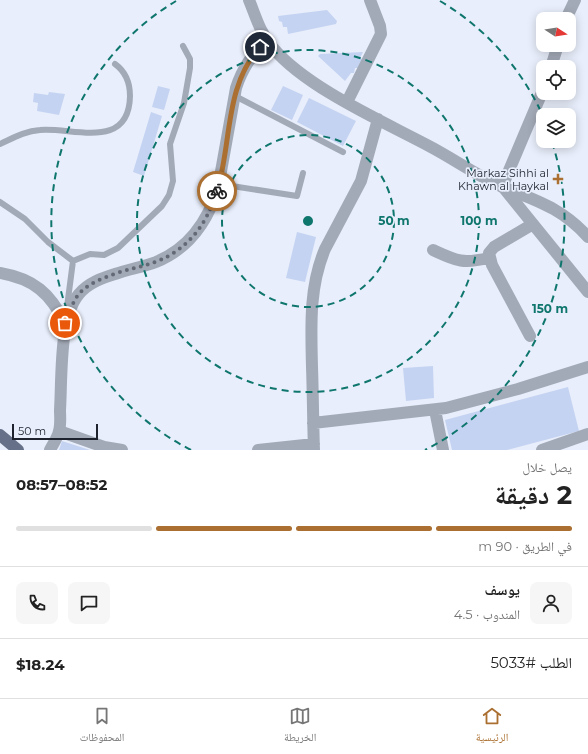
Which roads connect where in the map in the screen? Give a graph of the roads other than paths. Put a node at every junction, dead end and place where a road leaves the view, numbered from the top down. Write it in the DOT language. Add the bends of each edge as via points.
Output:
graph roads {
  1 [pos="249,0"];
  2 [pos="370,0"];
  3 [pos="575,0"];
  4 [pos="569,12"];
  5 [pos="266,40"];
  6 [pos="183,46"];
  7 [pos="115,64"];
  8 [pos="235,96"];
  9 [pos="539,100"];
  10 [pos="347,102"];
  11 [pos="378,119"];
  12 [pos="0,144"];
  13 [pos="343,152"];
  14 [pos="302,172"];
  15 [pos="219,184"];
  16 [pos="502,186"];
  17 [pos="0,202"];
  18 [pos="534,224"];
  19 [pos="588,237"];
  20 [pos="432,250"];
  21 [pos="489,258"];
  22 [pos="73,261"];
  23 [pos="0,273"];
  24 [pos="588,292"];
  25 [pos="65,323"];
  26 [pos="530,336"];
  27 [pos="588,367"];
  28 [pos="435,410"];
  29 [pos="314,423"];
  30 [pos="59,431"];
  31 [pos="588,434"];
  32 [pos="0,435"];
  33 [pos="314,447"];
  34 [pos="18,450"];
  35 [pos="50,450"];
  36 [pos="122,450"];
  37 [pos="258,450"];
  38 [pos="443,450"];
  39 [pos="542,450"];
  1 -- 5 [label="street"];
  2 -- 10 [label="street" via="381,34"];
  3 -- 4 [label="street"];
  5 -- 8 [label="street" via="243,70"];
  5 -- 10 [label="street" via="302,74"];
  6 -- 22 [label="lane" via="190,59 190,68 184,103 170,144 173,181 169,195 162,206 118,248 104,255 90,254"];
  7 -- 12 [label="lane" via="128,79 130,96 125,115 114,129 97,133 38,130 24,133"];
  8 -- 13 [label="lane"];
  8 -- 15 [label="street"];
  9 -- 16 [label="street"];
  10 -- 11 [label="street"];
  11 -- 16 [label="street"];
  11 -- 29 [label="street" via="361,181 325,249 317,274 311,321"];
  14 -- 15 [label="lane" via="297,196"];
  15 -- 25 [label="street" via="206,219 190,241 156,262 102,278 88,286 72,305"];
  16 -- 18 [label="street"];
  16 -- 19 [label="street" via="552,207"];
  17 -- 22 [label="lane" via="25,219 48,242"];
  18 -- 21 [label="street" via="494,246"];
  18 -- 24 [label="street"];
  20 -- 21 [label="street" via="456,261 470,262"];
  21 -- 26 [label="street"];
  22 -- 25 [label="lane"];
  23 -- 25 [label="street" via="28,281 42,289 52,300"];
  25 -- 30 [label="street"];
  27 -- 28 [label="street" via="518,389"];
  28 -- 29 [label="street"];
  28 -- 38 [label="street"];
  29 -- 33 [label="street"];
  30 -- 35 [label="street"];
  30 -- 36 [label="street" via="104,447"];
  31 -- 39 [label="street"];
  32 -- 34 [label="main road"];
  33 -- 37 [label="street"];
}
